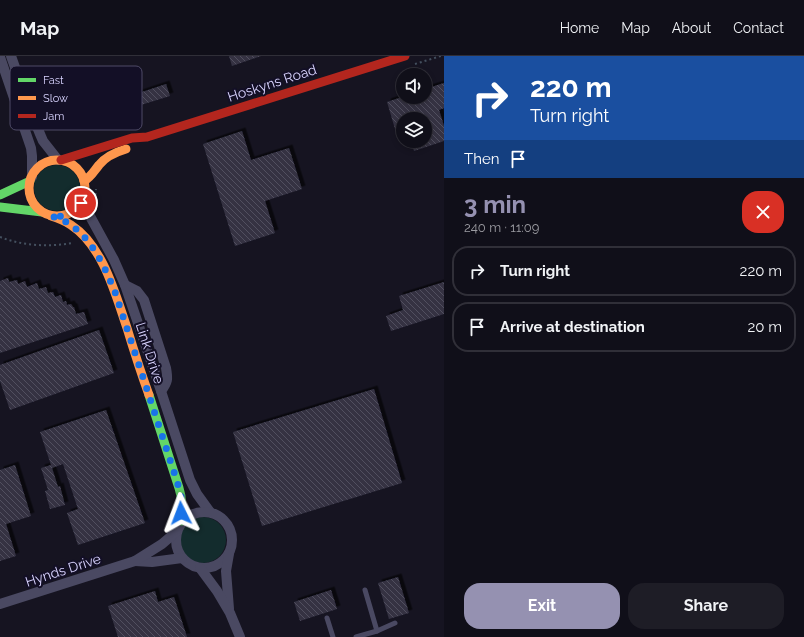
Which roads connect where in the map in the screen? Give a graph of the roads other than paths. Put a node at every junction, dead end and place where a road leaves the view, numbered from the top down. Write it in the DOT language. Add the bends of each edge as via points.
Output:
graph roads {
  1 [pos="11,56"];
  2 [pos="405,56"];
  3 [pos="0,57"];
  4 [pos="15,66"];
  5 [pos="10,87"];
  6 [pos="24,130"];
  7 [pos="39,130"];
  8 [pos="147,137"];
  9 [pos="59,160"];
  10 [pos="31,179"];
  11 [pos="88,179"];
  12 [pos="0,194"];
  13 [pos="83,200"];
  14 [pos="0,207"];
  15 [pos="42,212"];
  16 [pos="51,216"];
  17 [pos="210,512"];
  18 [pos="182,521"];
  19 [pos="176,532"];
  20 [pos="229,552"];
  21 [pos="182,558"];
  22 [pos="135,561"];
  23 [pos="200,568"];
  24 [pos="365,590"];
  25 [pos="0,604"];
  26 [pos="230,613"];
  27 [pos="327,618"];
  28 [pos="395,623"];
  29 [pos="377,630"];
  30 [pos="240,637"];
  31 [pos="333,637"];
  32 [pos="356,637"];
  1 -- 4 [label="street"];
  2 -- 8 [label="main road, Hoskyns Road"];
  3 -- 5 [label="street"];
  6 -- 10 [label="street" via="32,156"];
  7 -- 9 [label="street"];
  8 -- 9 [label="main road, Hoskyns Road" via="132,138"];
  8 -- 11 [label="main road, Hoskyns Road" via="134,147 108,157"];
  9 -- 10 [label="main road" via="42,165"];
  9 -- 11 [label="main road" via="76,167"];
  10 -- 12 [label="main road"];
  10 -- 15 [label="main road" via="31,198"];
  11 -- 13 [label="main road"];
  13 -- 16 [label="main road" via="70,214"];
  13 -- 17 [label="street, Link Drive" via="125,285 190,480"];
  14 -- 15 [label="main road"];
  15 -- 16 [label="main road"];
  16 -- 18 [label="main road, Link Drive" via="67,222 84,237 92,247 115,292 179,488"];
  17 -- 18 [label="street" via="197,512"];
  17 -- 20 [label="street" via="224,519 229,527 232,537"];
  18 -- 19 [label="street"];
  19 -- 21 [label="street" via="176,546"];
  19 -- 22 [label="street, Hynds Drive"];
  20 -- 23 [label="street" via="219,564"];
  20 -- 26 [label="street" via="226,571"];
  21 -- 22 [label="street, Hynds Drive" via="152,562"];
  21 -- 23 [label="street" via="190,565"];
  22 -- 25 [label="street, Hynds Drive"];
  23 -- 26 [label="street"];
  24 -- 29 [label="lane"];
  26 -- 30 [label="street"];
  27 -- 31 [label="lane"];
  28 -- 29 [label="lane"];
  29 -- 32 [label="lane"];
}
